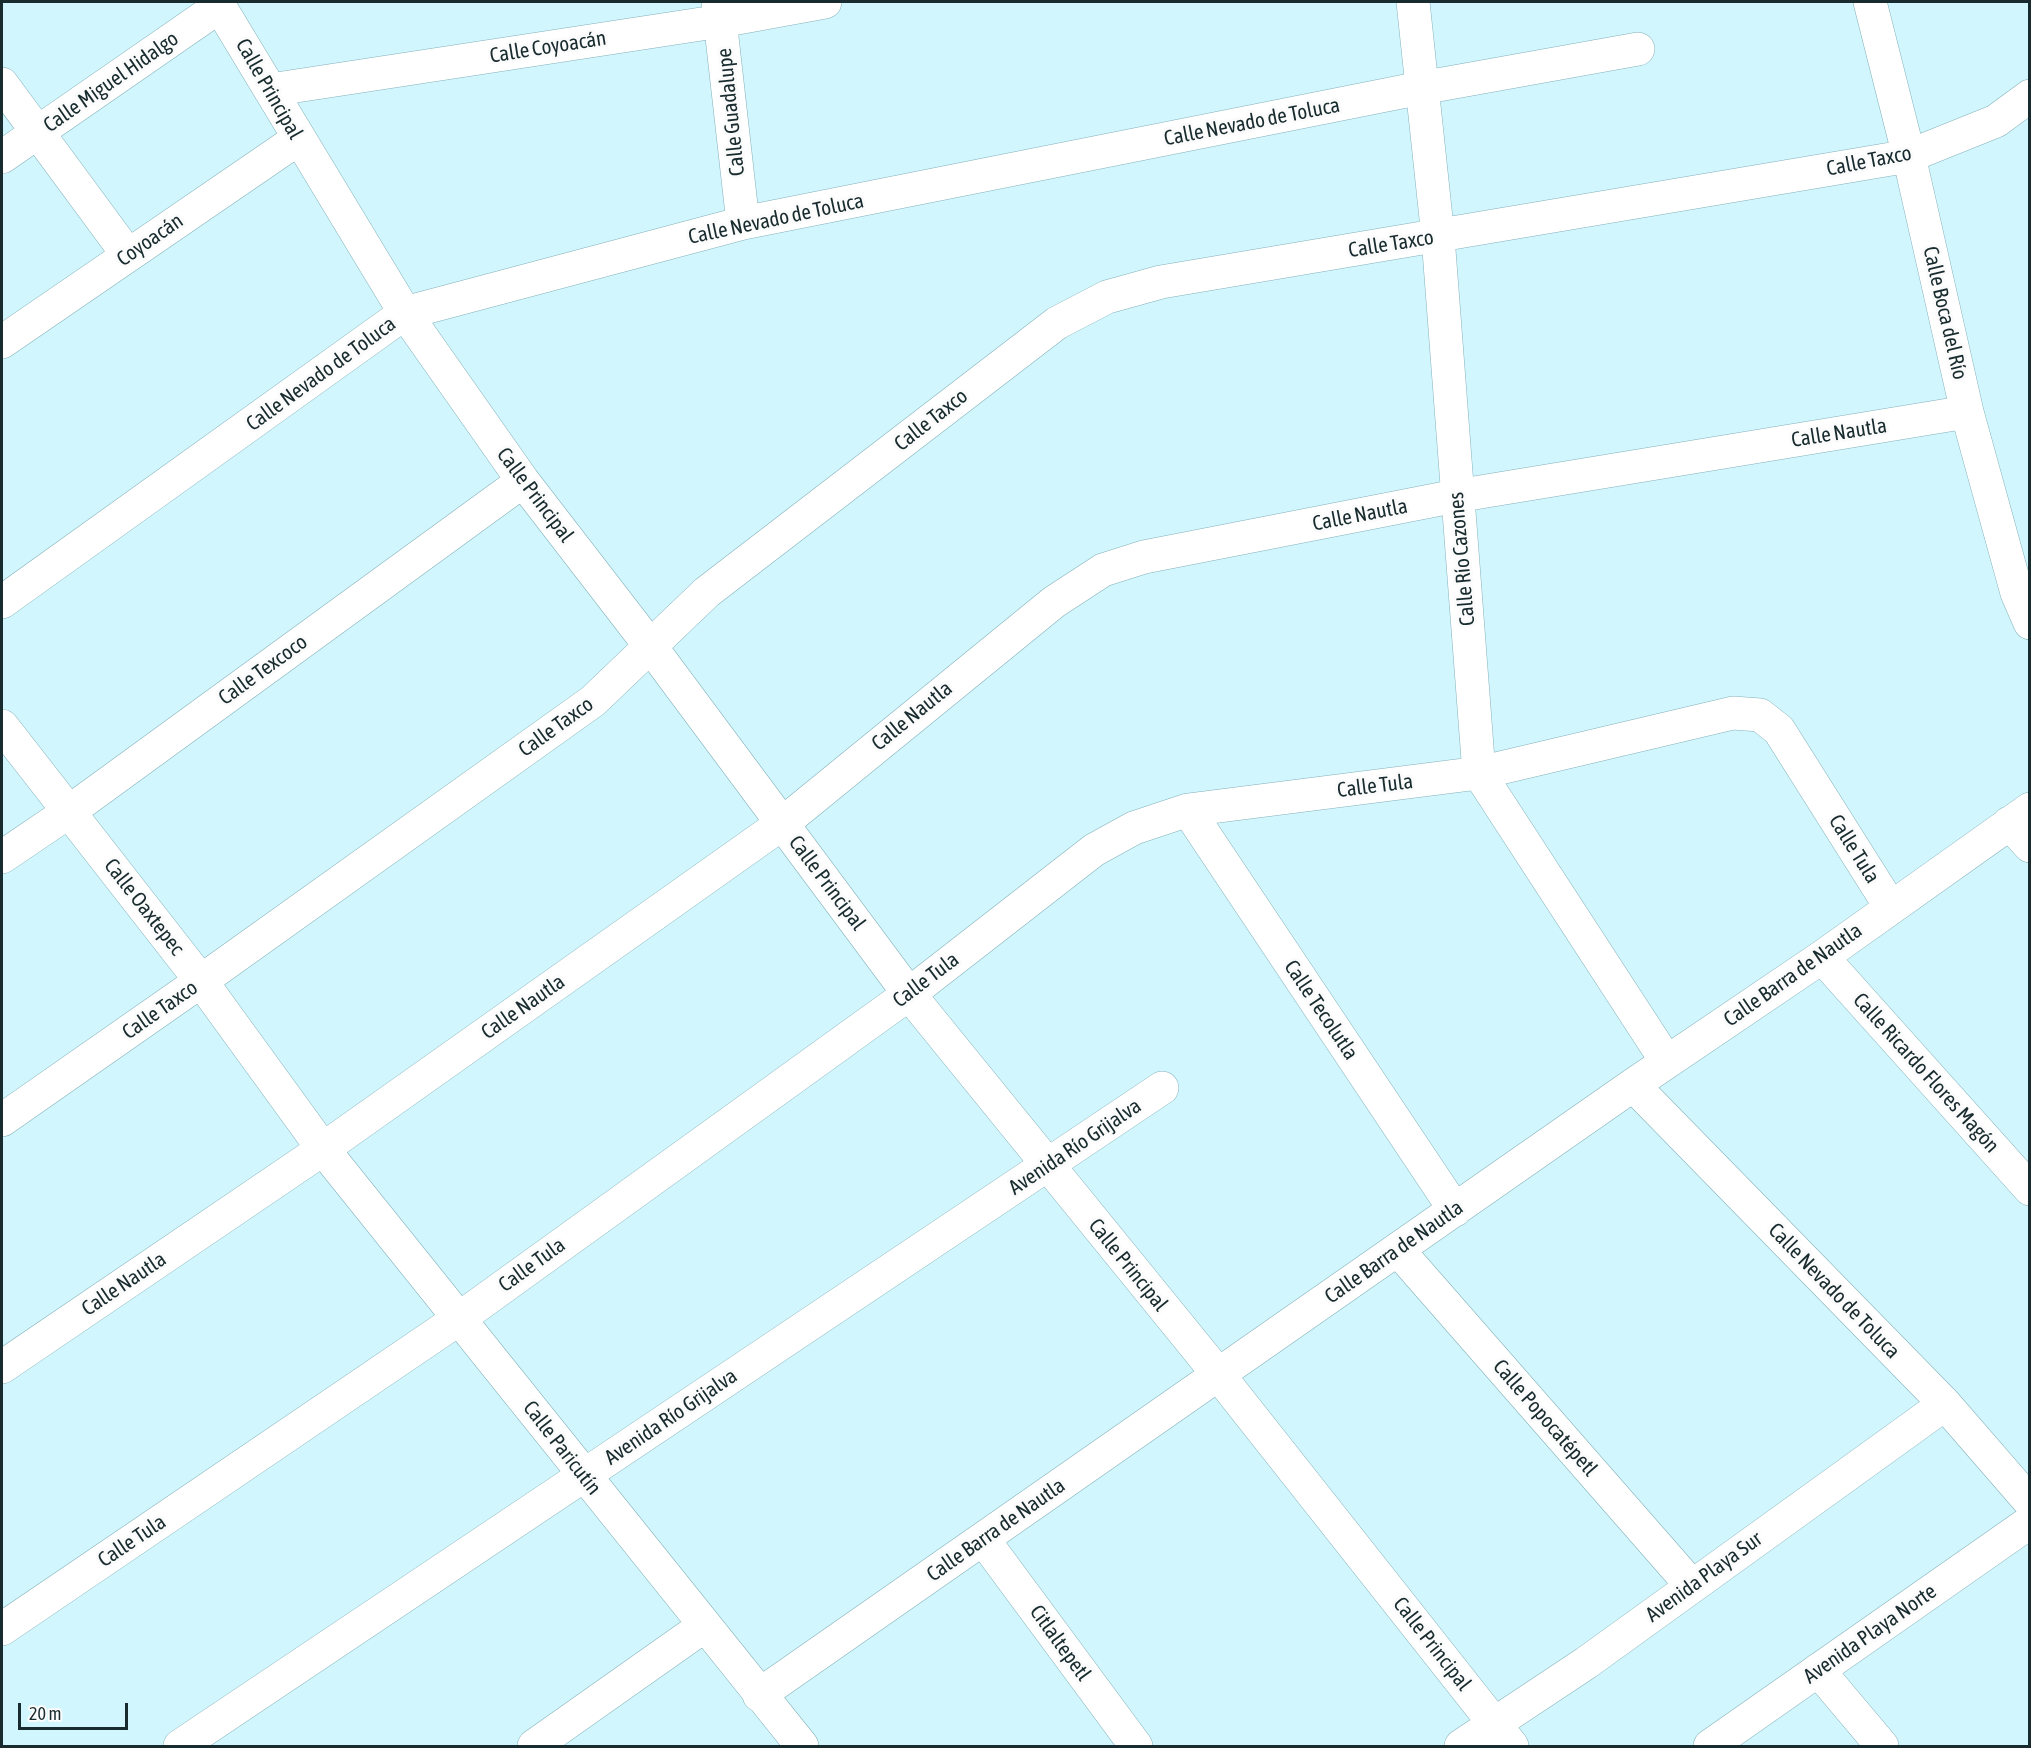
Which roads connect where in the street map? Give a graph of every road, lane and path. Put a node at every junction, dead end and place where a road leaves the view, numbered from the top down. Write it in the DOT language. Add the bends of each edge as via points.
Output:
graph roads {
  1 [pos="825,2"];
  2 [pos="1413,2"];
  3 [pos="1870,2"];
  4 [pos="219,4"];
  5 [pos="719,11"];
  6 [pos="1638,50"];
  7 [pos="2,84"];
  8 [pos="1421,88"];
  9 [pos="270,90"];
  10 [pos="2030,96"];
  11 [pos="37,132"];
  12 [pos="298,139"];
  13 [pos="1909,156"];
  14 [pos="2,157"];
  15 [pos="743,224"];
  16 [pos="1438,237"];
  17 [pos="128,255"];
  18 [pos="405,314"];
  19 [pos="2,342"];
  20 [pos="1967,412"];
  21 [pos="523,481"];
  22 [pos="1456,496"];
  23 [pos="2,602"];
  24 [pos="2030,622"];
  25 [pos="651,647"];
  26 [pos="2,726"];
  27 [pos="1479,773"];
  28 [pos="1188,810"];
  29 [pos="70,811"];
  30 [pos="783,823"];
  31 [pos="2023,826"];
  32 [pos="2,857"];
  33 [pos="1890,906"];
  34 [pos="1822,957"];
  35 [pos="201,981"];
  36 [pos="909,994"];
  37 [pos="1667,1062"];
  38 [pos="1633,1085"];
  39 [pos="1162,1088"];
  40 [pos="2,1120"];
  41 [pos="323,1149"];
  42 [pos="1048,1166"];
  43 [pos="2030,1189"];
  44 [pos="1455,1210"];
  45 [pos="1398,1250"];
  46 [pos="459,1318"];
  47 [pos="2,1367"];
  48 [pos="1218,1374"];
  49 [pos="1945,1404"];
  50 [pos="584,1475"];
  51 [pos="2030,1502"];
  52 [pos="2030,1522"];
  53 [pos="983,1539"];
  54 [pos="1692,1586"];
  55 [pos="704,1626"];
  56 [pos="2,1629"];
  57 [pos="1818,1670"];
  58 [pos="759,1695"];
  59 [pos="1503,1735"];
  60 [pos="180,1746"];
  61 [pos="534,1746"];
  62 [pos="802,1746"];
  63 [pos="1136,1746"];
  64 [pos="1461,1746"];
  65 [pos="1710,1746"];
  66 [pos="1882,1746"];
  1 -- 5 [label="street, Calle Coyoacán"];
  2 -- 8 [label="street, Calle Río Cazones"];
  3 -- 13 [label="street, Calle Boca del Río"];
  4 -- 9 [label="street, Calle Principal"];
  4 -- 11 [label="street, Calle Miguel Hidalgo"];
  5 -- 9 [label="street, Calle Coyoacán"];
  5 -- 15 [label="street, Calle Guadalupe"];
  6 -- 8 [label="street, Calle Nevado de Toluca"];
  7 -- 11 [label="street"];
  8 -- 15 [label="street, Calle Nevado de Toluca"];
  8 -- 16 [label="street, Calle Río Cazones"];
  9 -- 12 [label="street, Calle Principal"];
  10 -- 13 [label="street, Calle Taxco" via="1996,121"];
  11 -- 14 [label="street, Calle Miguel Hidalgo"];
  11 -- 17 [label="street"];
  12 -- 17 [label="street, Coyoacán"];
  12 -- 18 [label="street, Calle Principal"];
  13 -- 16 [label="street, Calle Taxco"];
  13 -- 20 [label="street, Calle Boca del Río"];
  15 -- 18 [label="street, Calle Nevado de Toluca"];
  16 -- 22 [label="street, Calle Río Cazones"];
  16 -- 25 [label="street, Calle Taxco" via="1161,282 1107,297 1057,323 707,592"];
  17 -- 19 [label="street, Coyoacán"];
  18 -- 21 [label="street, Calle Principal"];
  18 -- 23 [label="street, Calle Nevado de Toluca"];
  20 -- 22 [label="street, Calle Nautla"];
  20 -- 24 [label="street, Calle Boca del Río" via="2014,584"];
  21 -- 25 [label="street, Calle Principal"];
  21 -- 29 [label="street, Calle Texcoco"];
  22 -- 27 [label="street, Calle Río Cazones"];
  22 -- 30 [label="street, Calle Nautla" via="1144,557 1103,570 1054,602"];
  25 -- 30 [label="street, Calle Principal"];
  25 -- 35 [label="street, Calle Taxco" via="593,701"];
  26 -- 29 [label="street, Calle Oaxtepec"];
  27 -- 28 [label="street, Calle Tula"];
  27 -- 33 [label="street, Calle Tula" via="1733,713 1760,715 1779,730"];
  27 -- 37 [label="street, Calle Río Cazones"];
  28 -- 36 [label="street, Calle Tula" via="1134,828 1094,850"];
  28 -- 44 [label="street, Calle Tecolutla"];
  29 -- 32 [label="street, Calle Texcoco"];
  29 -- 35 [label="street, Calle Oaxtepec"];
  30 -- 36 [label="street, Calle Principal"];
  30 -- 41 [label="street, Calle Nautla"];
  31 -- 33 [label="street, Calle Barra de Nautla"];
  33 -- 34 [label="street, Calle Barra de Nautla"];
  34 -- 37 [label="street, Calle Barra de Nautla"];
  34 -- 43 [label="street, Calle Ricardo Flores Magón"];
  35 -- 40 [label="street, Calle Taxco"];
  35 -- 41 [label="street, Calle Oaxtepec"];
  36 -- 42 [label="street, Calle Principal"];
  36 -- 46 [label="street, Calle Tula"];
  37 -- 38 [label="street, Calle Barra de Nautla"];
  38 -- 44 [label="street, Calle Barra de Nautla"];
  38 -- 49 [label="street, Calle Nevado de Toluca"];
  39 -- 42 [label="street, Avenida Río Grijalva"];
  41 -- 46 [label="street, Calle Paricutín"];
  41 -- 47 [label="street, Calle Nautla"];
  42 -- 48 [label="street, Calle Principal"];
  42 -- 50 [label="street, Avenida Río Grijalva"];
  44 -- 45 [label="street, Calle Barra de Nautla"];
  45 -- 48 [label="street, Calle Barra de Nautla"];
  45 -- 54 [label="street, Calle Popocatépetl"];
  46 -- 50 [label="street, Calle Paricutín"];
  46 -- 56 [label="street, Calle Tula"];
  48 -- 53 [label="street, Calle Barra de Nautla"];
  48 -- 59 [label="street, Calle Principal"];
  49 -- 51 [label="street, Calle Nevado de Toluca"];
  49 -- 54 [label="street, Avenida Playa Sur"];
  50 -- 55 [label="street, Calle Paricutín"];
  50 -- 60 [label="street, Avenida Río Grijalva"];
  52 -- 57 [label="street, Avenida Playa Norte"];
  53 -- 58 [label="street, Calle Barra de Nautla"];
  53 -- 63 [label="street, Citlaltepetl"];
  54 -- 59 [label="street, Avenida Playa Sur" via="1586,1663"];
  55 -- 58 [label="street, Calle Paricutín"];
  55 -- 61 [label="street"];
  57 -- 65 [label="street, Avenida Playa Norte"];
  57 -- 66 [label="street"];
  58 -- 62 [label="street, Calle Paricutín"];
  59 -- 64 [label="street, Avenida Playa Sur"];
}
